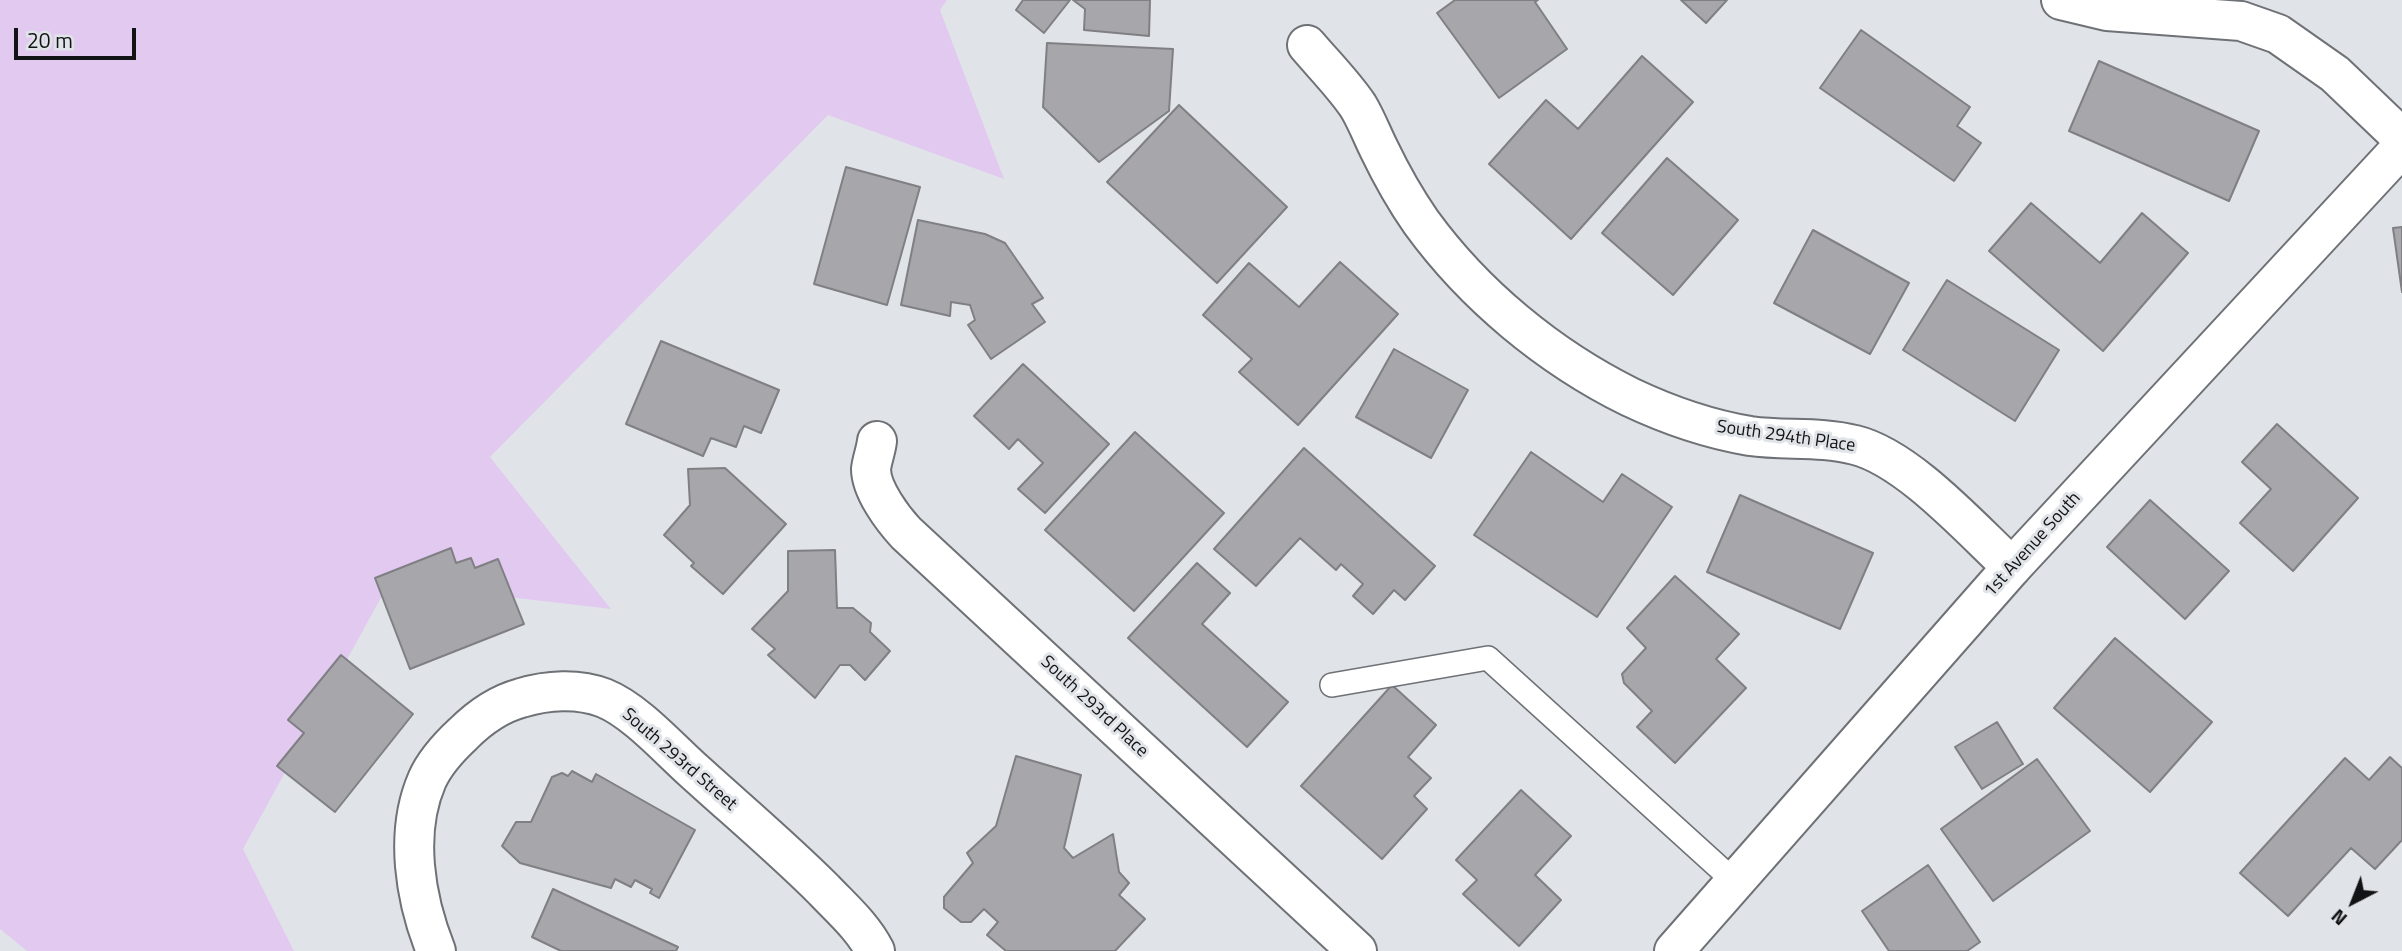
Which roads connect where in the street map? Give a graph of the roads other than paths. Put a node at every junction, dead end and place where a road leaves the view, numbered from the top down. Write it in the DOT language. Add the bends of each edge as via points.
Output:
graph roads {
  1 [pos="2061,0"];
  2 [pos="1307,45"];
  3 [pos="2402,138"];
  4 [pos="2402,147"];
  5 [pos="877,441"];
  6 [pos="2012,567"];
  7 [pos="1332,685"];
  8 [pos="1735,882"];
  9 [pos="436,951"];
  10 [pos="875,951"];
  11 [pos="1357,951"];
  12 [pos="1674,951"];
  1 -- 3 [label="street" via="2107,11 2241,21 2278,34 2334,74"];
  2 -- 6 [label="street, South 294th Place" via="1358,106 1394,179 1429,231 1498,307 1542,342 1580,369 1677,418 1752,436 1835,442 1875,453 1917,479"];
  4 -- 6 [label="street, 1st Avenue South"];
  5 -- 11 [label="street, South 293rd Place" via="871,471 891,518"];
  6 -- 8 [label="street, 1st Avenue South"];
  7 -- 8 [label="lane" via="1488,657"];
  8 -- 12 [label="street, 1st Avenue South"];
  9 -- 10 [label="street, South 293rd Street" via="420,900 416,857 417,821 427,781 462,734 499,707 530,695 578,691 605,698 643,726 796,863 861,929"];
}
